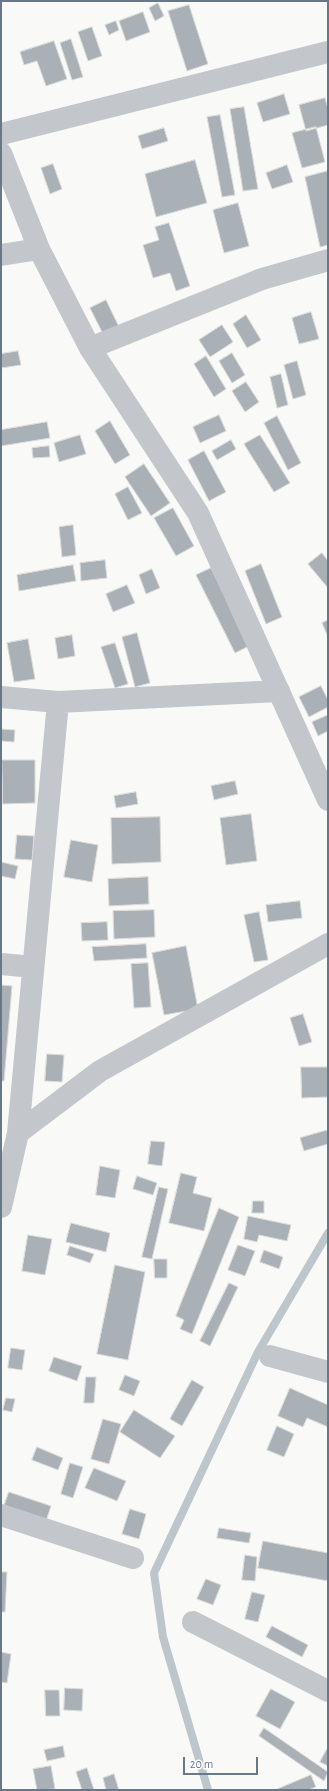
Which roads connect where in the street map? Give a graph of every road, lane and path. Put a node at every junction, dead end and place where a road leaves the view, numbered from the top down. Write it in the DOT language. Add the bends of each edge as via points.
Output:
graph roads {
  1 [pos="328,52"];
  2 [pos="1,134"];
  3 [pos="1,153"];
  4 [pos="39,249"];
  5 [pos="1,255"];
  6 [pos="328,260"];
  7 [pos="90,348"];
  8 [pos="279,691"];
  9 [pos="1,697"];
  10 [pos="58,702"];
  11 [pos="328,800"];
  12 [pos="328,944"];
  13 [pos="1,964"];
  14 [pos="33,967"];
  15 [pos="18,1132"];
  16 [pos="1,1207"];
  17 [pos="270,1356"];
  18 [pos="328,1372"];
  19 [pos="1,1515"];
  20 [pos="133,1558"];
  21 [pos="193,1622"];
  22 [pos="328,1691"];
  1 -- 2 [label="street"];
  3 -- 4 [label="street"];
  4 -- 5 [label="street"];
  4 -- 7 [label="street"];
  6 -- 7 [label="street" via="262,279"];
  7 -- 8 [label="street" via="198,513"];
  8 -- 10 [label="street"];
  8 -- 11 [label="street"];
  9 -- 10 [label="street"];
  10 -- 14 [label="street"];
  12 -- 15 [label="street" via="100,1071"];
  13 -- 14 [label="street"];
  14 -- 15 [label="street"];
  15 -- 16 [label="street"];
  17 -- 18 [label="street"];
  19 -- 20 [label="street"];
  21 -- 22 [label="street"];
}
